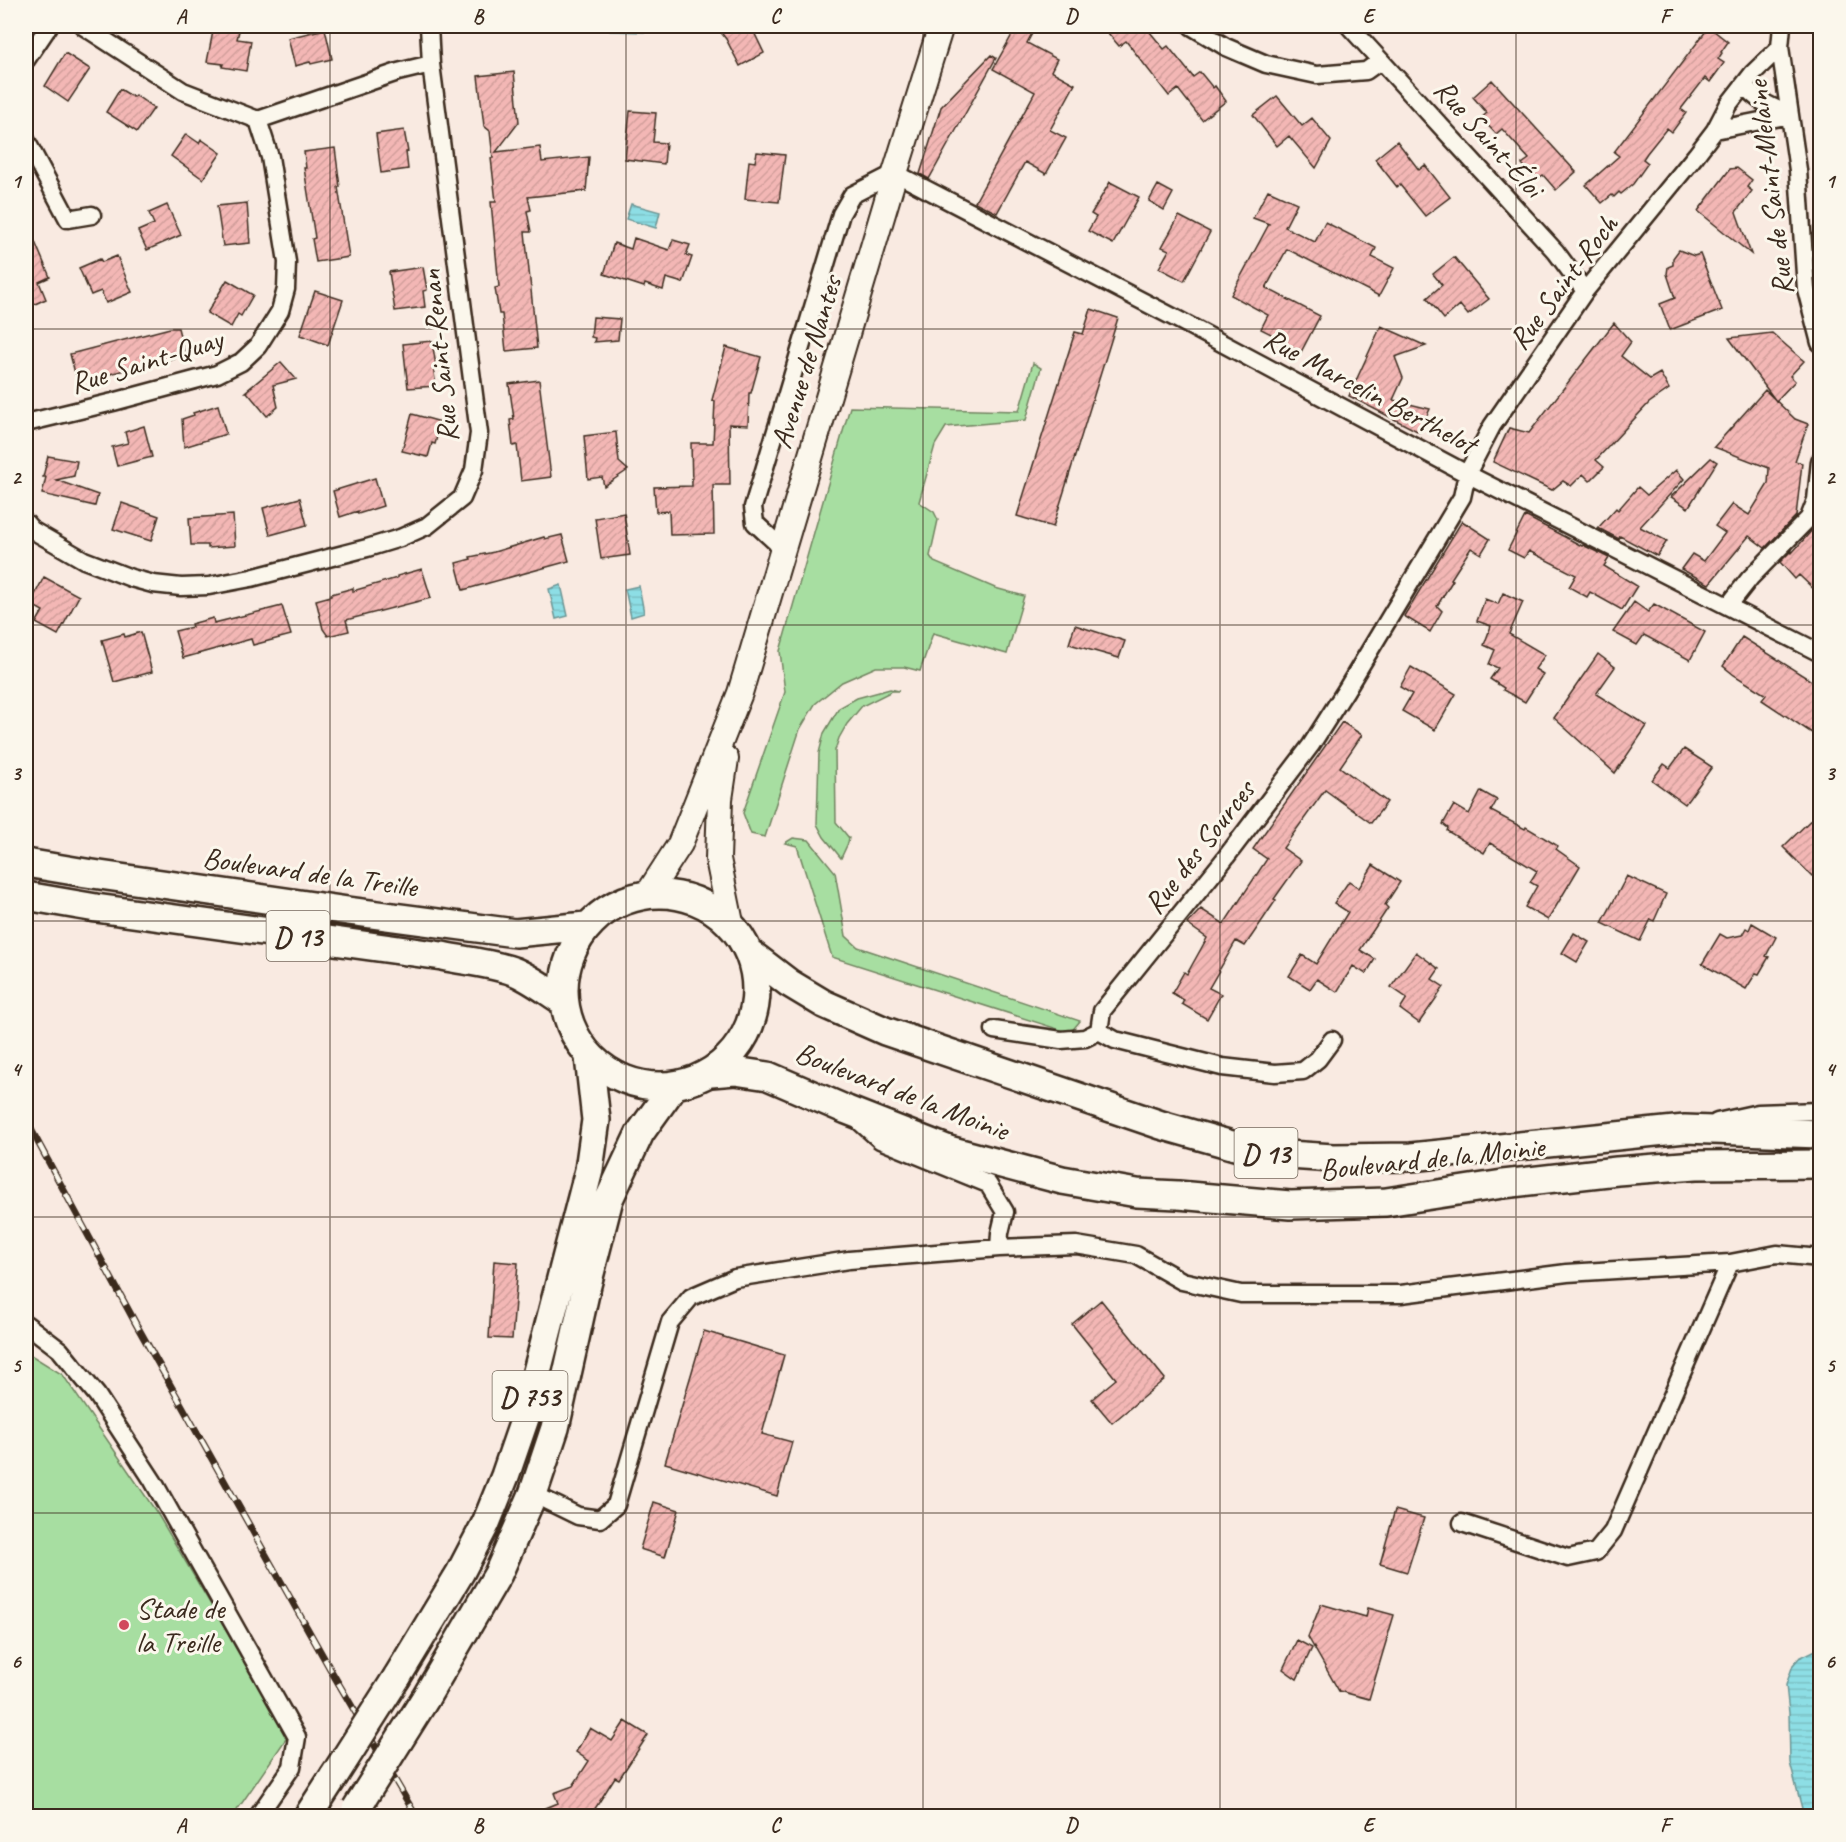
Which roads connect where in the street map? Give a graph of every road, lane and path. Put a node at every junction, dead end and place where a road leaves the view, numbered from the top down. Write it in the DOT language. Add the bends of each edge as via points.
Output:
graph roads {
  1 [pos="49,26"];
  2 [pos="83,26"];
  3 [pos="429,26"];
  4 [pos="941,26"];
  5 [pos="1191,26"];
  6 [pos="1349,26"];
  7 [pos="1782,26"];
  8 [pos="1780,47"];
  9 [pos="26,60"];
  10 [pos="1380,61"];
  11 [pos="431,64"];
  12 [pos="1744,85"];
  13 [pos="1790,115"];
  14 [pos="258,120"];
  15 [pos="1716,130"];
  16 [pos="26,140"];
  17 [pos="895,173"];
  18 [pos="92,215"];
  19 [pos="1585,291"];
  20 [pos="1821,343"];
  21 [pos="26,423"];
  22 [pos="1821,461"];
  23 [pos="1467,474"];
  24 [pos="26,523"];
  25 [pos="783,549"];
  26 [pos="1728,606"];
  27 [pos="1821,653"];
  28 [pos="732,718"];
  29 [pos="26,863"];
  30 [pos="649,892"];
  31 [pos="26,896"];
  32 [pos="731,922"];
  33 [pos="586,926"];
  34 [pos="751,954"];
  35 [pos="563,1001"];
  36 [pos="994,1030"];
  37 [pos="1099,1032"];
  38 [pos="1332,1040"];
  39 [pos="589,1057"];
  40 [pos="711,1073"];
  41 [pos="673,1087"];
  42 [pos="847,1110"];
  43 [pos="1821,1112"];
  44 [pos="1685,1129"];
  45 [pos="1821,1134"];
  46 [pos="1821,1164"];
  47 [pos="999,1248"];
  48 [pos="1821,1258"];
  49 [pos="1730,1263"];
  50 [pos="26,1324"];
  51 [pos="533,1494"];
  52 [pos="1462,1523"];
  53 [pos="354,1813"];
  54 [pos="258,1816"];
  55 [pos="308,1816"];
  1 -- 9 [label="street"];
  2 -- 14 [label="street" via="183,91"];
  3 -- 11 [label="street, Rue Saint-Renan"];
  4 -- 17 [label="main road, Avenue de Nantes"];
  5 -- 10 [label="street" via="1266,64 1317,75 1366,71"];
  6 -- 10 [label="street, Rue Saint-Éloi"];
  7 -- 8 [label="street, Rue de Saint-Melaine"];
  8 -- 12 [label="street, Rue Saint-Roch"];
  8 -- 13 [label="street, Rue de Saint-Melaine"];
  10 -- 19 [label="street, Rue Saint-Éloi" via="1556,252"];
  11 -- 14 [label="street"];
  11 -- 24 [label="street, Rue Saint-Renan" via="479,432 474,470 462,498 427,526 400,537 209,586 153,584 122,575 84,560"];
  12 -- 13 [label="street" via="1764,104"];
  12 -- 15 [label="street, Rue Saint-Roch" via="1728,105"];
  13 -- 15 [label="street"];
  13 -- 20 [label="street, Rue de Saint-Melaine" via="1806,289"];
  14 -- 21 [label="street, Rue Saint-Quay" via="270,157 287,262 280,311 258,346 241,362 217,374"];
  15 -- 19 [label="street, Rue Saint-Roch"];
  16 -- 18 [label="street" via="68,219"];
  17 -- 23 [label="street, Rue Marcelin Berthelot"];
  17 -- 25 [label="main road, Avenue de Nantes"];
  17 -- 25 [label="street" via="852,195 841,214 753,507 755,523"];
  19 -- 23 [label="street, Rue Saint-Roch" via="1492,426"];
  22 -- 26 [label="street" via="1816,500 1809,518"];
  23 -- 26 [label="street, Rue Marcelin Berthelot"];
  23 -- 37 [label="street, Rue des Sources" via="1462,497 1311,745 1102,1011"];
  25 -- 28 [label="main road, Avenue de Nantes"];
  26 -- 27 [label="street, Rue Marcelin Berthelot"];
  28 -- 30 [label="main road, Avenue de Nantes" via="680,844"];
  28 -- 32 [label="main road, Avenue de Nantes" via="720,799 718,859"];
  29 -- 33 [label="main road, Boulevard de la Treille / D 13" via="515,933"];
  30 -- 32 [label="main road" via="675,894"];
  30 -- 33 [label="main road" via="607,910"];
  31 -- 35 [label="main road, D 13" via="480,963 513,971"];
  32 -- 34 [label="main road"];
  33 -- 35 [label="main road" via="566,961"];
  34 -- 40 [label="main road" via="758,987 753,1021 736,1050"];
  34 -- 44 [label="main road, Boulevard de la Moinie / D 13" via="824,1004 885,1031 1161,1125 1260,1153 1334,1158 1411,1157"];
  35 -- 39 [label="main road" via="569,1026"];
  36 -- 37 [label="street" via="1061,1040"];
  37 -- 38 [label="street" via="1115,1040 1222,1067 1275,1073 1303,1071"];
  39 -- 41 [label="main road" via="617,1075 644,1084"];
  39 -- 55 [label="main road, D 753, bridge" via="596,1120 589,1170 525,1419 505,1476 460,1573"];
  40 -- 41 [label="main road"];
  40 -- 42 [label="main road, Boulevard de la Moinie / D 13" via="735,1071 768,1076"];
  41 -- 51 [label="main road, D 753" via="640,1133 609,1199 555,1428"];
  42 -- 46 [label="main road, Boulevard de la Moinie / D 13" via="949,1150 1062,1180 1137,1193 1290,1205 1386,1202 1617,1171 1696,1165"];
  42 -- 47 [label="street" via="880,1140 988,1184 1005,1212"];
  43 -- 44 [label="street" via="1758,1113"];
  44 -- 45 [label="main road, Boulevard de la Moinie / D 13"];
  47 -- 49 [label="street" via="1076,1245 1136,1255 1182,1281 1240,1294 1401,1293 1567,1273"];
  47 -- 51 [label="street" via="849,1260 735,1278 690,1298 670,1322 616,1504 600,1518 578,1516"];
  48 -- 49 [label="street" via="1777,1254"];
  49 -- 52 [label="street" via="1612,1531 1596,1552 1568,1558"];
  50 -- 54 [label="street" via="60,1350 97,1395 153,1481 297,1737 292,1767"];
  51 -- 53 [label="main road, D 753, bridge" via="498,1574"];
}
